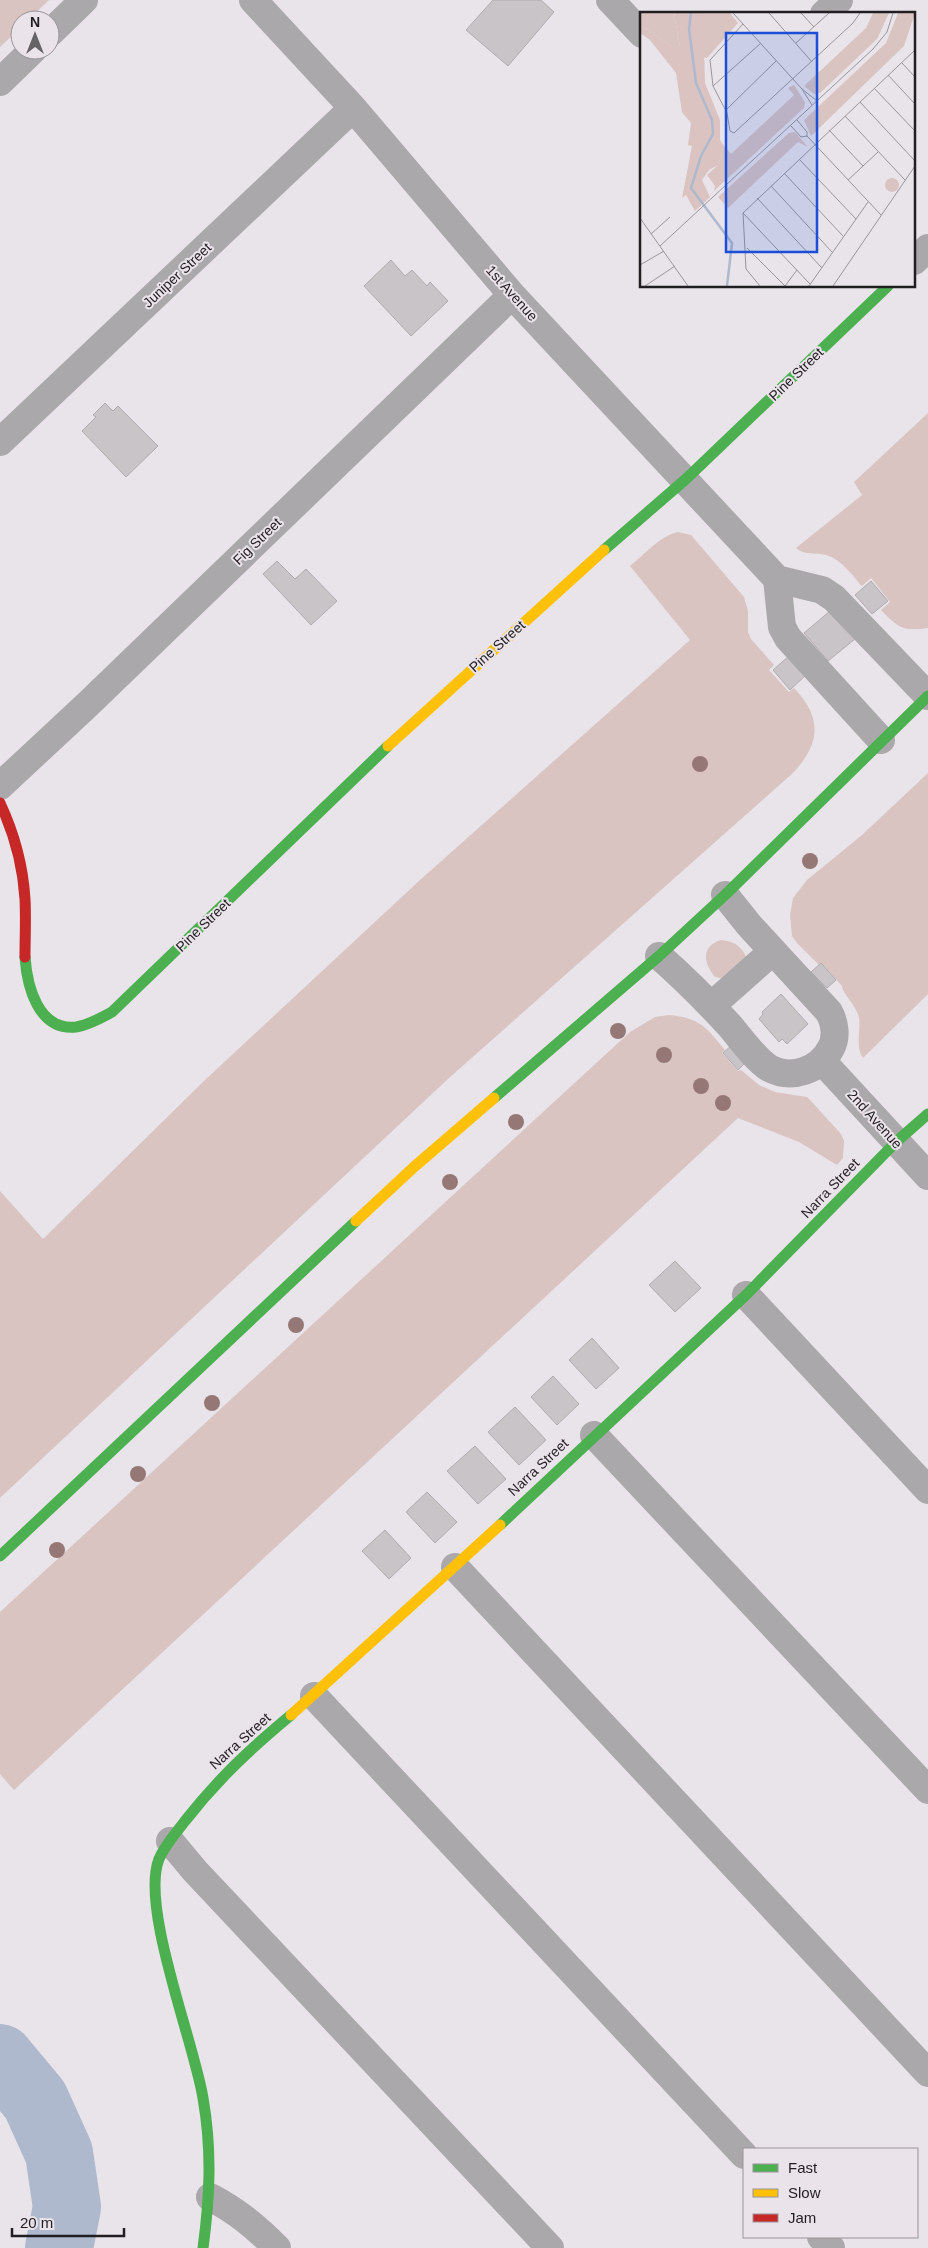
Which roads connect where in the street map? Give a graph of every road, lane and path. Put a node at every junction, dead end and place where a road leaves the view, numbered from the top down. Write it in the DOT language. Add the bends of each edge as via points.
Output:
graph roads {
  1 [pos="84,0"];
  2 [pos="253,0"];
  3 [pos="610,0"];
  4 [pos="839,0"];
  5 [pos="826,12"];
  6 [pos="60,23"];
  7 [pos="640,32"];
  8 [pos="23,60"];
  9 [pos="0,82"];
  10 [pos="353,108"];
  11 [pos="928,248"];
  12 [pos="916,259"];
  13 [pos="877,290"];
  14 [pos="512,295"];
  15 [pos="0,442"];
  16 [pos="686,479"];
  17 [pos="777,580"];
  18 [pos="928,696"];
  19 [pos="881,740"];
  20 [pos="0,786"];
  21 [pos="0,803"];
  22 [pos="725,896"];
  23 [pos="773,951"];
  24 [pos="659,956"];
  25 [pos="711,1006"];
  26 [pos="822,1061"];
  27 [pos="928,1114"];
  28 [pos="896,1142"];
  29 [pos="928,1176"];
  30 [pos="746,1295"];
  31 [pos="594,1435"];
  32 [pos="928,1490"];
  33 [pos="0,1556"];
  34 [pos="455,1567"];
  35 [pos="314,1696"];
  36 [pos="928,1790"];
  37 [pos="170,1841"];
  38 [pos="928,2073"];
  39 [pos="743,2154"];
  40 [pos="210,2197"];
  41 [pos="822,2238"];
  42 [pos="203,2248"];
  43 [pos="277,2248"];
  44 [pos="550,2248"];
  45 [pos="831,2248"];
  1 -- 6 [label="street"];
  2 -- 10 [label="street, 1st Avenue"];
  3 -- 7 [label="street"];
  4 -- 5 [label="street"];
  8 -- 9 [label="street"];
  10 -- 14 [label="street, 1st Avenue"];
  10 -- 15 [label="street, Juniper Street"];
  11 -- 12 [label="street"];
  13 -- 16 [label="street, Pine Street"];
  14 -- 16 [label="street, 1st Avenue"];
  14 -- 20 [label="street, Fig Street"];
  16 -- 17 [label="street, 1st Avenue"];
  16 -- 21 [label="street, Pine Street" via="415,720 112,1012 78,1028 59,1026 42,1016 30,994 25,899 17,855"];
  17 -- 18 [label="street" via="822,590 834,598"];
  17 -- 19 [label="street" via="782,627 788,638"];
  18 -- 19 [label="street"];
  19 -- 22 [label="street"];
  22 -- 23 [label="street"];
  22 -- 24 [label="street"];
  23 -- 25 [label="street"];
  23 -- 26 [label="street" via="833,1019 834,1042"];
  24 -- 25 [label="street"];
  24 -- 33 [label="street" via="414,1167"];
  25 -- 26 [label="street" via="767,1066 788,1075 800,1073"];
  26 -- 28 [label="street, 2nd Avenue"];
  27 -- 28 [label="street, Narra Street"];
  28 -- 29 [label="street, 2nd Avenue"];
  28 -- 30 [label="street, Narra Street"];
  30 -- 31 [label="street, Narra Street"];
  30 -- 32 [label="street"];
  31 -- 34 [label="street, Narra Street"];
  31 -- 36 [label="street"];
  34 -- 35 [label="street, Narra Street"];
  34 -- 38 [label="street"];
  35 -- 37 [label="street, Narra Street" via="236,1762 209,1790"];
  35 -- 39 [label="street"];
  37 -- 40 [label="street, Narra Street" via="159,1859 156,1874 159,1927 203,2095 210,2152"];
  37 -- 44 [label="street"];
  40 -- 42 [label="street, Narra Street"];
  40 -- 43 [label="street" via="231,2208"];
  41 -- 45 [label="street"];
}
